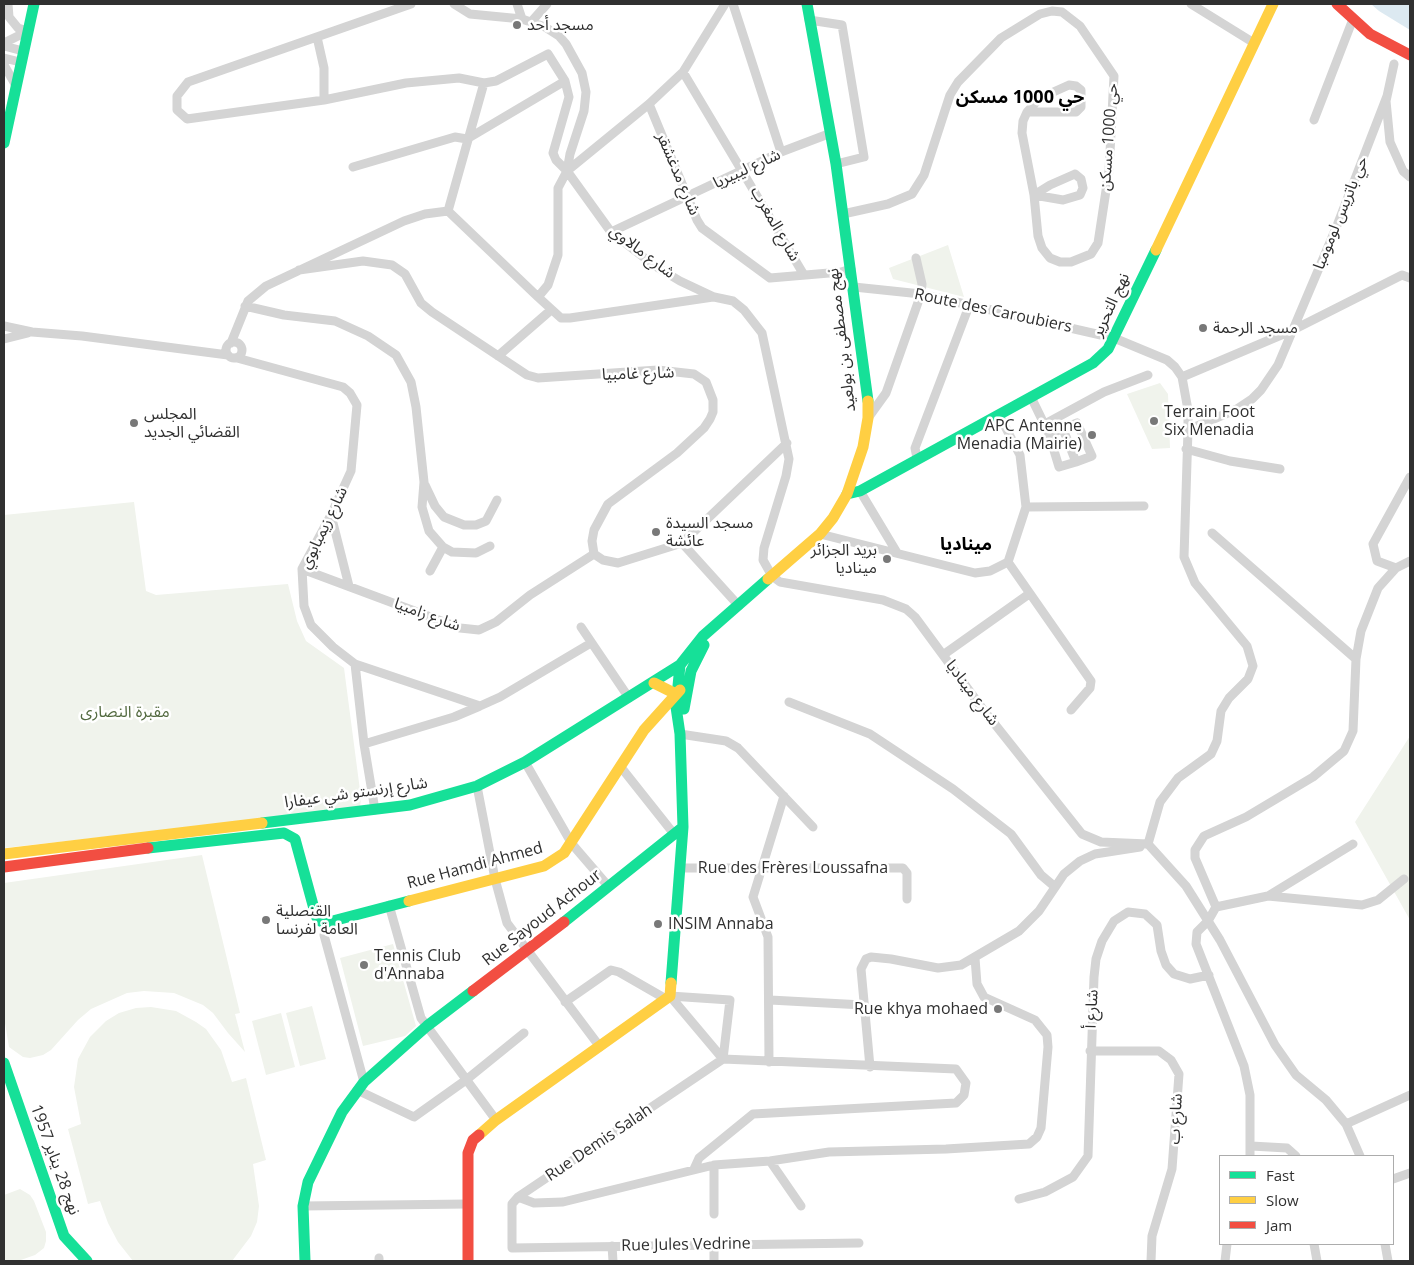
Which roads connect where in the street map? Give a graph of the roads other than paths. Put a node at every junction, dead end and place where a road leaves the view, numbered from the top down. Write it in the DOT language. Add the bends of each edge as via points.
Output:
graph roads {
  1 [pos="8,4"];
  2 [pos="34,4"];
  3 [pos="411,4"];
  4 [pos="454,4"];
  5 [pos="517,4"];
  6 [pos="547,4"];
  7 [pos="725,4"];
  8 [pos="733,4"];
  9 [pos="807,4"];
  10 [pos="1192,4"];
  11 [pos="1273,4"];
  12 [pos="1336,4"];
  13 [pos="1352,19"];
  14 [pos="527,20"];
  15 [pos="809,20"];
  16 [pos="28,31"];
  17 [pos="317,37"];
  18 [pos="1254,43"];
  19 [pos="4,44"];
  20 [pos="1410,55"];
  21 [pos="21,56"];
  22 [pos="4,58"];
  23 [pos="1394,64"];
  24 [pos="4,65"];
  25 [pos="683,72"];
  26 [pos="565,81"];
  27 [pos="9,82"];
  28 [pos="484,83"];
  29 [pos="1387,96"];
  30 [pos="324,100"];
  31 [pos="649,104"];
  32 [pos="1027,112"];
  33 [pos="1314,120"];
  34 [pos="831,133"];
  35 [pos="467,139"];
  36 [pos="4,143"];
  37 [pos="781,152"];
  38 [pos="836,164"];
  39 [pos="353,167"];
  40 [pos="744,170"];
  41 [pos="567,171"];
  42 [pos="1410,177"];
  43 [pos="1034,195"];
  44 [pos="687,197"];
  45 [pos="448,211"];
  46 [pos="843,214"];
  47 [pos="610,232"];
  48 [pos="916,258"];
  49 [pos="851,269"];
  50 [pos="299,270"];
  51 [pos="804,275"];
  52 [pos="1410,278"];
  53 [pos="854,287"];
  54 [pos="921,294"];
  55 [pos="714,296"];
  56 [pos="538,297"];
  57 [pos="245,306"];
  58 [pos="969,306"];
  59 [pos="551,310"];
  60 [pos="4,326"];
  61 [pos="1293,330"];
  62 [pos="32,332"];
  63 [pos="1114,338"];
  64 [pos="4,339"];
  65 [pos="234,350"];
  66 [pos="498,356"];
  67 [pos="1148,375"];
  68 [pos="1182,377"];
  69 [pos="1031,397"];
  70 [pos="999,415"];
  71 [pos="868,418"];
  72 [pos="1045,424"];
  73 [pos="1063,429"];
  74 [pos="1188,430"];
  75 [pos="1050,434"];
  76 [pos="787,443"];
  77 [pos="1186,449"];
  78 [pos="917,458"];
  79 [pos="1076,462"];
  80 [pos="1280,469"];
  81 [pos="1410,477"];
  82 [pos="424,482"];
  83 [pos="860,491"];
  84 [pos="847,494"];
  85 [pos="497,500"];
  86 [pos="1144,506"];
  87 [pos="1026,508"];
  88 [pos="331,515"];
  89 [pos="1212,533"];
  90 [pos="820,534"];
  91 [pos="682,543"];
  92 [pos="490,546"];
  93 [pos="443,547"];
  94 [pos="896,551"];
  95 [pos="594,554"];
  96 [pos="1410,561"];
  97 [pos="1008,562"];
  98 [pos="1396,568"];
  99 [pos="302,569"];
  100 [pos="430,571"];
  101 [pos="772,576"];
  102 [pos="349,586"];
  103 [pos="1029,594"];
  104 [pos="739,606"];
  105 [pos="723,620"];
  106 [pos="581,627"];
  107 [pos="591,643"];
  108 [pos="943,655"];
  109 [pos="1356,658"];
  110 [pos="355,664"];
  111 [pos="680,665"];
  112 [pos="654,683"];
  113 [pos="688,683"];
  114 [pos="676,694"];
  115 [pos="629,698"];
  116 [pos="789,702"];
  117 [pos="480,706"];
  118 [pos="1071,710"];
  119 [pos="680,734"];
  120 [pos="364,744"];
  121 [pos="525,762"];
  122 [pos="620,766"];
  123 [pos="476,786"];
  124 [pos="784,796"];
  125 [pos="375,810"];
  126 [pos="813,827"];
  127 [pos="679,830"];
  128 [pos="572,844"];
  129 [pos="1148,844"];
  130 [pos="1353,844"];
  131 [pos="86,850"];
  132 [pos="4,854"];
  133 [pos="4,867"];
  134 [pos="681,868"];
  135 [pos="761,868"];
  136 [pos="495,879"];
  137 [pos="1404,879"];
  138 [pos="1054,886"];
  139 [pos="609,887"];
  140 [pos="1268,896"];
  141 [pos="907,899"];
  142 [pos="389,906"];
  143 [pos="1216,907"];
  144 [pos="320,921"];
  145 [pos="1208,921"];
  146 [pos="324,935"];
  147 [pos="527,950"];
  148 [pos="975,958"];
  149 [pos="1209,975"];
  150 [pos="668,997"];
  151 [pos="770,1000"];
  152 [pos="565,1002"];
  153 [pos="864,1005"];
  154 [pos="427,1026"];
  155 [pos="524,1033"];
  156 [pos="600,1047"];
  157 [pos="1090,1051"];
  158 [pos="723,1059"];
  159 [pos="770,1062"];
  160 [pos="4,1063"];
  161 [pos="870,1067"];
  162 [pos="6,1075"];
  163 [pos="466,1080"];
  164 [pos="361,1086"];
  165 [pos="1410,1095"];
  166 [pos="496,1120"];
  167 [pos="1346,1124"];
  168 [pos="1251,1146"];
  169 [pos="1250,1155"];
  170 [pos="1295,1155"];
  171 [pos="1360,1155"];
  172 [pos="770,1161"];
  173 [pos="714,1165"];
  174 [pos="694,1169"];
  175 [pos="1410,1173"];
  176 [pos="1394,1179"];
  177 [pos="518,1197"];
  178 [pos="1019,1198"];
  179 [pos="467,1204"];
  180 [pos="303,1206"];
  181 [pos="801,1206"];
  182 [pos="714,1214"];
  183 [pos="859,1243"];
  184 [pos="714,1244"];
  185 [pos="1228,1245"];
  186 [pos="1314,1245"];
  187 [pos="1385,1245"];
  188 [pos="612,1246"];
  189 [pos="87,1261"];
  190 [pos="305,1261"];
  191 [pos="468,1261"];
  192 [pos="613,1261"];
  193 [pos="714,1261"];
  194 [pos="1151,1261"];
  195 [pos="1226,1261"];
  196 [pos="1317,1261"];
  197 [pos="1388,1261"];
  1 -- 16 [label="street" via="10,17 18,28"];
  2 -- 16 [label="main road"];
  3 -- 17 [label="street"];
  4 -- 14 [label="street" via="470,14"];
  5 -- 14 [label="street"];
  6 -- 14 [label="street"];
  7 -- 25 [label="street"];
  8 -- 37 [label="street"];
  9 -- 15 [label="main road, نهج مصطفى بن بولعيد"];
  10 -- 18 [label="street"];
  11 -- 18 [label="main road, نهج التحرير"];
  12 -- 13 [label="main road"];
  13 -- 20 [label="main road" via="1384,43"];
  13 -- 33 [label="street"];
  14 -- 41 [label="street" via="559,36 582,73 586,92 584,111"];
  15 -- 34 [label="main road, نهج مصطفى بن بولعيد"];
  15 -- 38 [label="street" via="842,25 864,157"];
  16 -- 19 [label="street"];
  16 -- 21 [label="main road"];
  17 -- 30 [label="street" via="324,62"];
  17 -- 30 [label="street" via="188,82 181,88 176,103 181,116 187,119"];
  18 -- 63 [label="main road, نهج التحرير"];
  19 -- 21 [label="street"];
  21 -- 22 [label="street"];
  21 -- 27 [label="main road"];
  23 -- 29 [label="street, حي باتريس لومومبا"];
  24 -- 27 [label="street"];
  25 -- 31 [label="street"];
  25 -- 40 [label="street, شارع المغرب"];
  26 -- 28 [label="street" via="548,54 496,81"];
  26 -- 35 [label="street"];
  26 -- 41 [label="street, شارع مالاوي" via="569,97 567,109 553,153"];
  27 -- 36 [label="main road"];
  28 -- 30 [label="street" via="459,78 406,83"];
  28 -- 35 [label="street"];
  29 -- 42 [label="street, حي باتريس لومومبا" via="1390,142 1403,171"];
  29 -- 61 [label="street, حي باتريس لومومبا"];
  31 -- 41 [label="street"];
  31 -- 44 [label="street, شارع مدغشقر"];
  32 -- 32 [label="street, حي 1000 مسكن" via="1076,112 1081,107 1081,90 1069,85 1040,98"];
  32 -- 43 [label="street, حي 1000 مسكن" via="1022,133"];
  34 -- 37 [label="street, شارع ليبيريا"];
  34 -- 38 [label="main road, نهج مصطفى بن بولعيد"];
  35 -- 39 [label="street" via="455,137"];
  35 -- 45 [label="street"];
  37 -- 40 [label="street, شارع ليبيريا"];
  38 -- 46 [label="main road, نهج مصطفى بن بولعيد"];
  40 -- 44 [label="street, شارع ليبيريا"];
  40 -- 51 [label="street, شارع المغرب"];
  41 -- 47 [label="street, شارع مالاوي"];
  41 -- 56 [label="street" via="558,188 558,255 548,285"];
  43 -- 43 [label="street, حي 1000 مسكن" via="1063,200 1080,195 1083,188 1081,179 1075,174"];
  43 -- 46 [label="street, حي 1000 مسكن" via="1038,236 1050,258 1071,262 1091,254 1098,243 1110,171 1114,76 1080,26 1062,12 1040,14 1001,38 958,82 950,95 924,175 912,194 888,204"];
  44 -- 47 [label="street, شارع ليبيريا"];
  44 -- 51 [label="street, شارع مدغشقر" via="702,228 770,278"];
  45 -- 50 [label="street" via="404,221"];
  45 -- 56 [label="street"];
  46 -- 49 [label="main road, نهج مصطفى بن بولعيد"];
  47 -- 55 [label="street, شارع مالاوي" via="655,266"];
  48 -- 54 [label="street"];
  49 -- 51 [label="street, شارع مدغشقر"];
  49 -- 53 [label="main road, نهج مصطفى بن بولعيد"];
  50 -- 57 [label="street" via="266,286"];
  50 -- 66 [label="street, شارع غامبيا" via="363,261 392,265 405,274 420,303"];
  52 -- 61 [label="street" via="1402,275"];
  53 -- 54 [label="street, Route des Caroubiers"];
  53 -- 71 [label="main road, نهج مصطفى بن بولعيد" via="868,391"];
  54 -- 58 [label="street, Route des Caroubiers"];
  54 -- 71 [label="street" via="886,393"];
  55 -- 59 [label="street" via="570,318 561,318"];
  55 -- 76 [label="street, شارع مالاوي" via="733,302 744,310 762,333"];
  56 -- 59 [label="street"];
  57 -- 65 [label="street"];
  57 -- 82 [label="street" via="335,321 368,336 396,355 411,382"];
  58 -- 63 [label="street, Route des Caroubiers"];
  58 -- 78 [label="street" via="915,448"];
  59 -- 66 [label="street"];
  60 -- 62 [label="street"];
  61 -- 68 [label="street"];
  61 -- 74 [label="street, حي باتريس لومومبا" via="1278,365 1261,390 1237,409"];
  62 -- 64 [label="street"];
  62 -- 65 [label="street" via="201,350"];
  63 -- 68 [label="street, Route des Caroubiers" via="1167,360"];
  63 -- 69 [label="main road, نهج التحرير" via="1108,350 1093,363"];
  65 -- 88 [label="street, شارع زيمبابوي" via="263,365 342,388 354,399 357,405 352,471"];
  66 -- 95 [label="street, شارع غامبيا" via="527,375 538,378 658,370 694,374 706,382 713,400 713,412 704,428 645,479 608,504 594,530"];
  67 -- 72 [label="street" via="1104,392"];
  68 -- 74 [label="street"];
  69 -- 70 [label="main road, نهج التحرير"];
  69 -- 72 [label="street"];
  70 -- 78 [label="main road, نهج التحرير"];
  70 -- 87 [label="street" via="1020,455"];
  71 -- 84 [label="main road, نهج مصطفى بن بولعيد" via="863,447"];
  72 -- 75 [label="street"];
  73 -- 75 [label="street"];
  73 -- 79 [label="street"];
  73 -- 79 [label="street" via="1077,423 1092,456"];
  74 -- 77 [label="street"];
  75 -- 79 [label="street" via="1059,468"];
  76 -- 91 [label="street"];
  76 -- 101 [label="street, شارع مالاوي" via="786,476 764,548 763,560"];
  77 -- 80 [label="street" via="1230,461"];
  77 -- 129 [label="street" via="1183,541 1186,564 1195,583 1247,646 1253,666 1248,679 1221,711 1217,741 1211,754 1178,778 1160,802"];
  78 -- 83 [label="main road, نهج التحرير"];
  81 -- 98 [label="street" via="1373,544 1377,561"];
  82 -- 85 [label="street" via="444,517 464,526 476,526 486,521"];
  82 -- 93 [label="street" via="422,507 425,519"];
  83 -- 84 [label="main road, نهج التحرير"];
  83 -- 94 [label="street"];
  84 -- 90 [label="main road, نهج مصطفى بن بولعيد" via="834,518"];
  86 -- 87 [label="street"];
  87 -- 97 [label="street"];
  88 -- 99 [label="street, شارع زيمبابوي"];
  88 -- 102 [label="street"];
  89 -- 109 [label="street"];
  90 -- 94 [label="street"];
  90 -- 101 [label="main road, نهج مصطفى بن بولعيد"];
  91 -- 95 [label="street" via="618,563"];
  91 -- 104 [label="street"];
  92 -- 93 [label="street" via="476,553 464,554"];
  93 -- 100 [label="street"];
  94 -- 97 [label="street" via="975,573 990,571"];
  95 -- 102 [label="street, شارع زامبيا" via="530,595 488,628 479,630 460,628"];
  96 -- 98 [label="street"];
  97 -- 103 [label="street"];
  98 -- 109 [label="street" via="1378,588 1362,630"];
  99 -- 102 [label="street, شارع زامبيا"];
  99 -- 110 [label="street, شارع زيمبابوي" via="306,616 318,633"];
  101 -- 104 [label="main road, نهج مصطفى بن بولعيد"];
  101 -- 108 [label="street, شارع ميناديا" via="780,582 895,603 916,617"];
  103 -- 108 [label="street"];
  103 -- 118 [label="street" via="1091,681 1090,688"];
  104 -- 105 [label="main road, نهج مصطفى بن بولعيد"];
  105 -- 111 [label="main road, نهج مصطفى بن بولعيد" via="703,636"];
  105 -- 113 [label="main road, نهج مصطفى بن بولعيد" via="696,659"];
  106 -- 107 [label="street"];
  107 -- 115 [label="street"];
  107 -- 117 [label="street"];
  108 -- 129 [label="street, شارع ميناديا" via="1082,834 1101,842"];
  109 -- 143 [label="street" via="1353,731 1344,751 1313,777 1198,842 1195,858"];
  110 -- 117 [label="street, شارع زيمبابوي"];
  110 -- 120 [label="street"];
  111 -- 112 [label="main road, شارع إرنستو شي عيفارا"];
  111 -- 114 [label="main road"];
  112 -- 114 [label="main road"];
  112 -- 115 [label="main road, شارع إرنستو شي عيفارا"];
  113 -- 114 [label="main road"];
  113 -- 119 [label="main road, نهج مصطفى بن بولعيد"];
  114 -- 119 [label="main road"];
  114 -- 122 [label="main road, Rue Hamdi Ahmed" via="644,730"];
  115 -- 121 [label="main road, شارع إرنستو شي عيفارا"];
  116 -- 138 [label="street" via="870,734 953,789 1011,834 1041,875"];
  117 -- 120 [label="street"];
  119 -- 124 [label="street" via="726,741 738,748"];
  119 -- 127 [label="main road"];
  120 -- 125 [label="street"];
  121 -- 123 [label="main road, شارع إرنستو شي عيفارا"];
  121 -- 128 [label="street"];
  122 -- 127 [label="street"];
  122 -- 128 [label="main road, Rue Hamdi Ahmed"];
  123 -- 125 [label="main road, شارع إرنستو شي عيفارا" via="410,805"];
  123 -- 136 [label="street"];
  124 -- 126 [label="street"];
  124 -- 135 [label="street"];
  125 -- 131 [label="main road, شارع إرنستو شي عيفارا"];
  127 -- 134 [label="main road"];
  127 -- 139 [label="main road, Rue Sayoud Achour"];
  128 -- 136 [label="main road, Rue Hamdi Ahmed" via="564,854 544,866"];
  128 -- 139 [label="street"];
  129 -- 138 [label="street" via="1087,857 1072,866"];
  129 -- 145 [label="street" via="1186,886"];
  130 -- 140 [label="street"];
  131 -- 132 [label="main road, شارع إرنستو شي عيفارا"];
  131 -- 133 [label="main road, شارع إرنستو شي عيفارا"];
  131 -- 144 [label="main road, شارع إرنستو شي عيفارا" via="288,834 295,839"];
  134 -- 135 [label="street, Rue des Frères Loussafna"];
  134 -- 150 [label="main road"];
  135 -- 141 [label="street, Rue des Frères Loussafna" via="903,868 907,873"];
  135 -- 151 [label="street" via="753,897 768,937"];
  136 -- 142 [label="main road, Rue Hamdi Ahmed"];
  136 -- 147 [label="street" via="507,923"];
  137 -- 140 [label="street" via="1378,900 1362,905"];
  138 -- 148 [label="street" via="1039,911 1019,931"];
  139 -- 147 [label="main road, Rue Sayoud Achour"];
  140 -- 143 [label="street"];
  142 -- 144 [label="main road, Rue Hamdi Ahmed" via="328,922"];
  142 -- 154 [label="street" via="416,1008"];
  143 -- 145 [label="street"];
  145 -- 149 [label="street" via="1199,928 1195,940"];
  145 -- 167 [label="street" via="1275,1044 1296,1075 1326,1100"];
  146 -- 164 [label="street"];
  147 -- 152 [label="street"];
  147 -- 154 [label="main road, Rue Sayoud Achour"];
  148 -- 153 [label="street" via="961,965 938,968 891,958 868,958 861,969"];
  148 -- 172 [label="street" via="977,984 984,997 1035,1020 1047,1035 1042,1123 1037,1137 1024,1146 829,1152"];
  149 -- 157 [label="street, شارع أ" via="1190,979 1174,974 1166,965 1154,920 1139,912 1123,914 1114,921 1096,959"];
  149 -- 168 [label="street" via="1244,1066 1250,1095"];
  150 -- 152 [label="street" via="611,970"];
  150 -- 156 [label="main road"];
  150 -- 158 [label="street"];
  150 -- 158 [label="street" via="730,1000"];
  151 -- 153 [label="street"];
  151 -- 159 [label="street"];
  152 -- 156 [label="street"];
  153 -- 161 [label="street"];
  154 -- 163 [label="street"];
  154 -- 164 [label="main road, Rue Sayoud Achour"];
  155 -- 163 [label="street"];
  156 -- 166 [label="main road"];
  157 -- 178 [label="street, شارع أ" via="1088,1156 1073,1177 1045,1192"];
  157 -- 194 [label="street, شارع ب" via="1158,1051 1171,1060 1179,1074 1172,1169 1152,1236"];
  158 -- 159 [label="street"];
  158 -- 177 [label="street, Rue Demis Salah"];
  159 -- 161 [label="street"];
  160 -- 162 [label="main road, نهج 28 يناير 1957"];
  161 -- 174 [label="street" via="956,1069 964,1078 966,1089 956,1103 753,1114 699,1158"];
  162 -- 189 [label="main road, نهج 28 يناير 1957" via="64,1236"];
  163 -- 164 [label="street" via="414,1118"];
  163 -- 166 [label="street"];
  164 -- 180 [label="main road, Rue Sayoud Achour" via="322,1149 308,1182"];
  165 -- 167 [label="street"];
  166 -- 179 [label="main road" via="473,1140 468,1153"];
  167 -- 171 [label="street"];
  168 -- 169 [label="street"];
  168 -- 170 [label="street" via="1286,1148"];
  172 -- 173 [label="street"];
  172 -- 181 [label="street"];
  173 -- 174 [label="street"];
  173 -- 182 [label="street"];
  174 -- 177 [label="street" via="563,1202 534,1203"];
  175 -- 176 [label="street"];
  177 -- 188 [label="street, Rue Jules Vedrine" via="512,1204 512,1248"];
  179 -- 180 [label="street"];
  179 -- 191 [label="main road"];
  180 -- 190 [label="main road, Rue Sayoud Achour"];
  183 -- 184 [label="street, Rue Jules Vedrine"];
  184 -- 188 [label="street, Rue Jules Vedrine"];
  184 -- 193 [label="street"];
  185 -- 195 [label="street"];
  186 -- 196 [label="street"];
  187 -- 197 [label="street"];
  188 -- 192 [label="street"];
}
